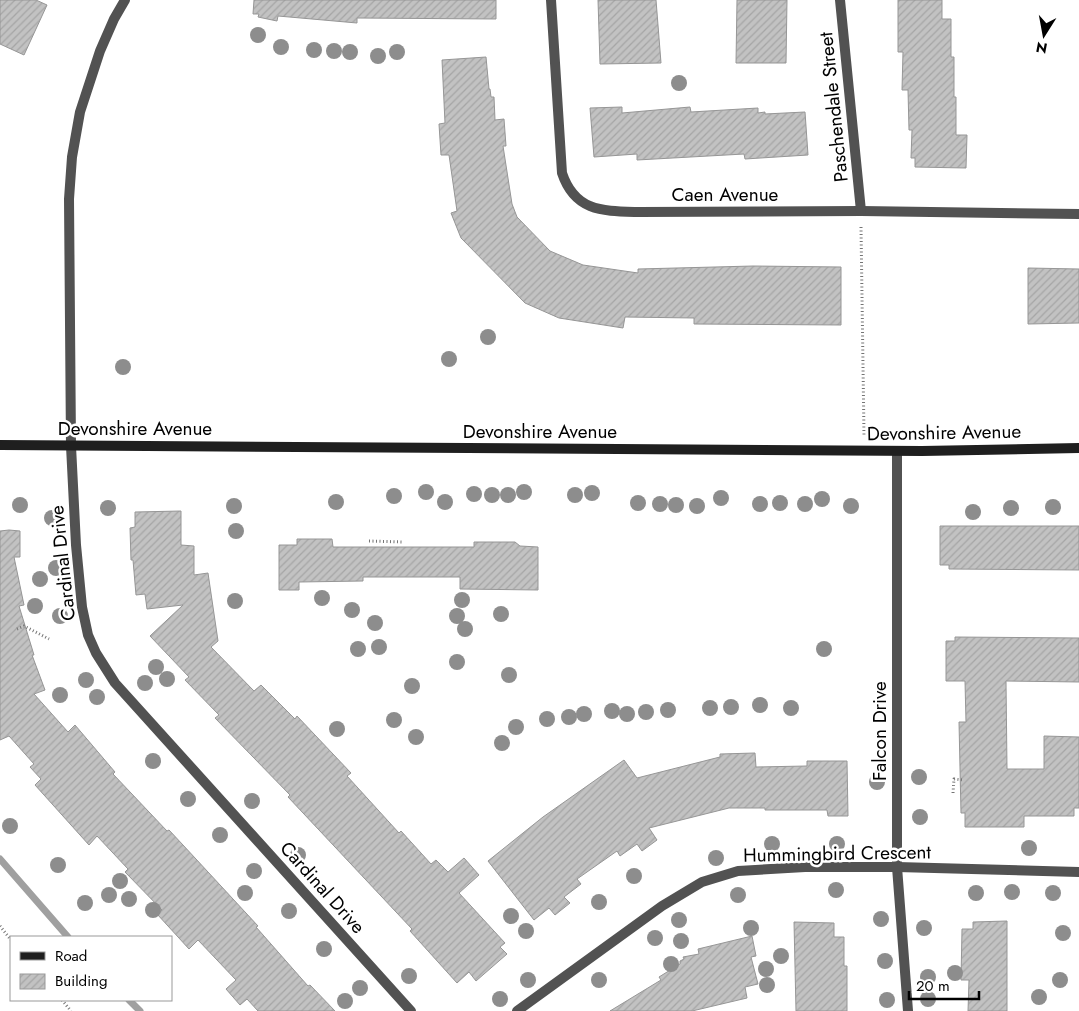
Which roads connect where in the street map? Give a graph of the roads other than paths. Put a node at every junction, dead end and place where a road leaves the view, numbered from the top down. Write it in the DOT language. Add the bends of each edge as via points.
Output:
graph roads {
  1 [pos="125,0"];
  2 [pos="551,0"];
  3 [pos="840,0"];
  4 [pos="861,211"];
  5 [pos="1079,214"];
  6 [pos="0,445"];
  7 [pos="71,446"];
  8 [pos="1079,448"];
  9 [pos="897,451"];
  10 [pos="897,867"];
  11 [pos="1079,872"];
  12 [pos="411,1011"];
  13 [pos="517,1011"];
  14 [pos="908,1011"];
  1 -- 7 [label="street, Cardinal Drive" via="90,79 72,157 68,200"];
  2 -- 4 [label="street, Caen Avenue" via="562,173 572,194 581,202 618,212"];
  3 -- 4 [label="street, Paschendale Street"];
  4 -- 5 [label="street, Caen Avenue"];
  6 -- 7 [label="main road, Devonshire Avenue"];
  7 -- 9 [label="main road, Devonshire Avenue"];
  7 -- 12 [label="street, Cardinal Drive" via="82,607 88,635 104,668"];
  8 -- 9 [label="main road, Devonshire Avenue"];
  9 -- 10 [label="street, Falcon Drive"];
  10 -- 11 [label="street, Hummingbird Crescent"];
  10 -- 13 [label="street, Hummingbird Crescent" via="805,867 738,872 702,882 662,906"];
  10 -- 14 [label="street, Falcon Drive"];
}
